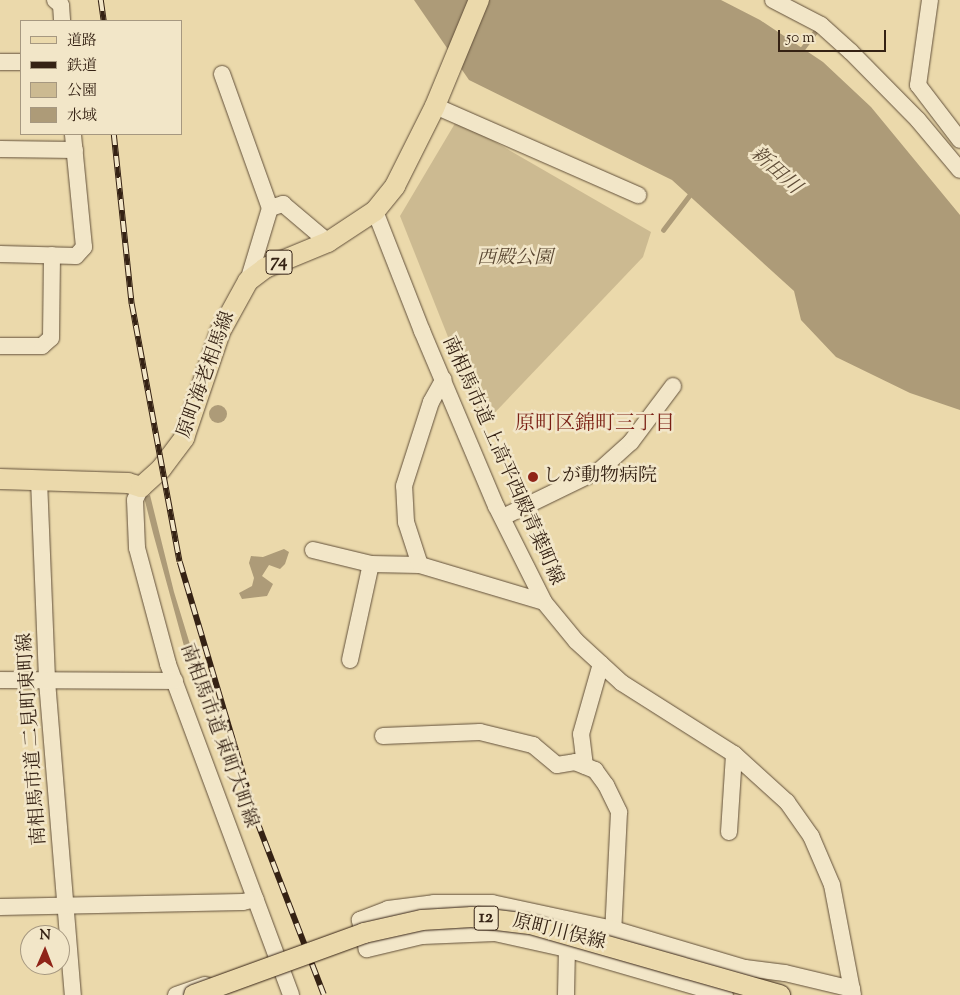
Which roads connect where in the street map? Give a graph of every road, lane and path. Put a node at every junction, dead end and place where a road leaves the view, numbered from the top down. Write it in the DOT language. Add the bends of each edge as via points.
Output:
graph roads {
  1 [pos="55,0"];
  2 [pos="479,0"];
  3 [pos="773,0"];
  4 [pos="930,0"];
  5 [pos="62,20"];
  6 [pos="0,62"];
  7 [pos="20,62"];
  8 [pos="222,74"];
  9 [pos="437,102"];
  10 [pos="960,140"];
  11 [pos="74,142"];
  12 [pos="0,148"];
  13 [pos="960,170"];
  14 [pos="638,195"];
  15 [pos="270,208"];
  16 [pos="376,211"];
  17 [pos="328,242"];
  18 [pos="0,254"];
  19 [pos="52,255"];
  20 [pos="248,281"];
  21 [pos="0,346"];
  22 [pos="444,379"];
  23 [pos="673,386"];
  24 [pos="0,479"];
  25 [pos="39,480"];
  26 [pos="141,487"];
  27 [pos="504,518"];
  28 [pos="313,550"];
  29 [pos="371,564"];
  30 [pos="420,565"];
  31 [pos="544,602"];
  32 [pos="350,660"];
  33 [pos="601,664"];
  34 [pos="0,680"];
  35 [pos="47,681"];
  36 [pos="175,681"];
  37 [pos="383,736"];
  38 [pos="734,754"];
  39 [pos="585,766"];
  40 [pos="729,832"];
  41 [pos="256,899"];
  42 [pos="64,906"];
  43 [pos="0,907"];
  44 [pos="613,932"];
  45 [pos="567,949"];
  46 [pos="279,964"];
  47 [pos="852,992"];
  48 [pos="73,995"];
  49 [pos="176,995"];
  50 [pos="194,995"];
  51 [pos="213,995"];
  52 [pos="291,995"];
  53 [pos="566,995"];
  54 [pos="725,995"];
  55 [pos="780,995"];
  1 -- 5 [label="street" via="61,6"];
  2 -- 9 [label="main road, 原町海老相馬線 / 74"];
  3 -- 13 [label="street" via="821,25 851,52 918,120"];
  4 -- 10 [label="street" via="918,85"];
  6 -- 7 [label="street"];
  8 -- 15 [label="street"];
  9 -- 14 [label="street"];
  9 -- 16 [label="main road, 原町海老相馬線 / 74" via="395,186"];
  11 -- 12 [label="street"];
  11 -- 19 [label="street" via="84,247 76,256"];
  15 -- 17 [label="street" via="283,204"];
  15 -- 20 [label="street"];
  16 -- 17 [label="main road, 原町海老相馬線 / 74"];
  16 -- 22 [label="street, 南相馬市道 上高平西殿青葉町線"];
  17 -- 20 [label="main road, 原町海老相馬線 / 74" via="265,268"];
  18 -- 19 [label="street"];
  19 -- 21 [label="street" via="51,338 42,346"];
  20 -- 26 [label="main road, 原町海老相馬線 / 74" via="220,332 184,438 166,464"];
  22 -- 27 [label="street, 南相馬市道 上高平西殿青葉町線"];
  22 -- 30 [label="street" via="431,402 404,486 406,522"];
  23 -- 27 [label="street" via="632,442 600,470"];
  24 -- 25 [label="main road"];
  25 -- 26 [label="main road" via="128,483"];
  25 -- 35 [label="street, 南相馬市道 二見町東町線"];
  26 -- 36 [label="street, 南相馬市道 東町大町線" via="134,512 137,548"];
  27 -- 31 [label="street, 南相馬市道 上高平西殿青葉町線"];
  28 -- 29 [label="street"];
  29 -- 30 [label="street"];
  29 -- 32 [label="street"];
  30 -- 31 [label="street"];
  31 -- 33 [label="street, 南相馬市道 上高平西殿青葉町線" via="576,641"];
  33 -- 38 [label="street, 南相馬市道 上高平西殿青葉町線" via="630,688"];
  33 -- 39 [label="street" via="581,734"];
  34 -- 35 [label="street"];
  35 -- 36 [label="street"];
  35 -- 42 [label="street, 南相馬市道 二見町東町線"];
  36 -- 41 [label="street, 南相馬市道 東町大町線"];
  37 -- 39 [label="street" via="480,732 533,745 557,765 575,762"];
  38 -- 40 [label="street"];
  38 -- 47 [label="street, 南相馬市道 上高平西殿青葉町線" via="787,802 823,860 832,885"];
  39 -- 44 [label="street" via="595,770 619,812"];
  41 -- 42 [label="street" via="243,902"];
  41 -- 46 [label="street, 南相馬市道 東町大町線"];
  42 -- 43 [label="street"];
  42 -- 48 [label="street, 南相馬市道 二見町東町線"];
  44 -- 45 [label="street" via="492,902 388,908 360,920 367,949 452,933 495,934"];
  44 -- 47 [label="street" via="745,968 785,973"];
  45 -- 53 [label="street"];
  45 -- 54 [label="street"];
  46 -- 49 [label="street"];
  46 -- 51 [label="street"];
  46 -- 52 [label="street, 南相馬市道 東町大町線"];
  50 -- 55 [label="main road, 原町川俣線 / 12, bridge" via="372,931 422,920 472,917 530,924"];
}
